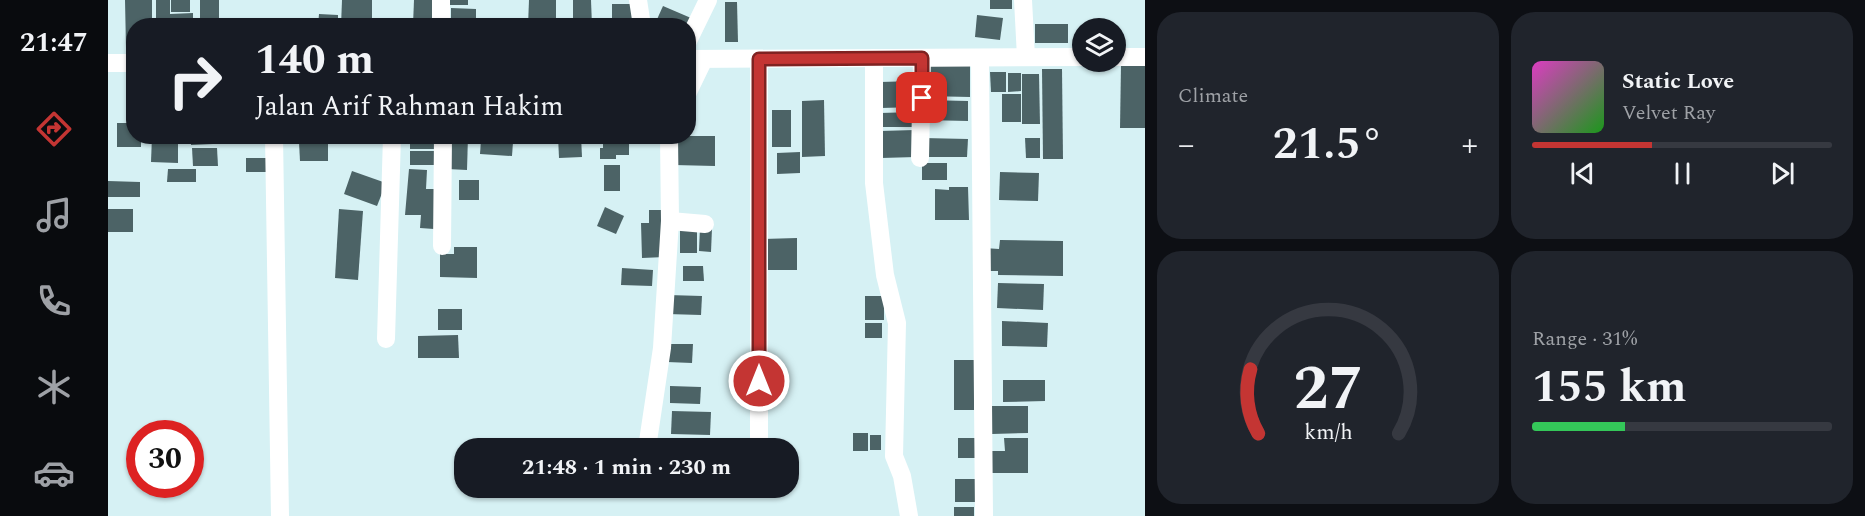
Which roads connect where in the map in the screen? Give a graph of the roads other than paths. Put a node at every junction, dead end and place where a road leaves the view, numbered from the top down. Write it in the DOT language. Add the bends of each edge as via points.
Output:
graph roads {
  1 [pos="441,0"];
  2 [pos="638,0"];
  3 [pos="708,0"];
  4 [pos="1023,0"];
  5 [pos="441,18"];
  6 [pos="641,18"];
  7 [pos="696,25"];
  8 [pos="1026,57"];
  9 [pos="1072,57"];
  10 [pos="1126,57"];
  11 [pos="1145,57"];
  12 [pos="874,58"];
  13 [pos="922,58"];
  14 [pos="980,58"];
  15 [pos="696,59"];
  16 [pos="759,59"];
  17 [pos="108,63"];
  18 [pos="126,63"];
  19 [pos="274,144"];
  20 [pos="392,144"];
  21 [pos="443,144"];
  22 [pos="669,144"];
  23 [pos="920,158"];
  24 [pos="670,221"];
  25 [pos="705,224"];
  26 [pos="442,246"];
  27 [pos="386,339"];
  28 [pos="648,438"];
  29 [pos="759,438"];
  30 [pos="280,516"];
  31 [pos="909,516"];
  32 [pos="984,516"];
  1 -- 5 [label="street"];
  2 -- 6 [label="street"];
  3 -- 7 [label="street"];
  4 -- 8 [label="street"];
  8 -- 9 [label="street"];
  8 -- 14 [label="street"];
  10 -- 11 [label="street"];
  12 -- 13 [label="street"];
  12 -- 16 [label="street"];
  12 -- 31 [label="street" via="874,183 885,275 897,323 894,456"];
  13 -- 14 [label="street"];
  13 -- 23 [label="street"];
  14 -- 32 [label="street"];
  15 -- 16 [label="street"];
  16 -- 29 [label="street"];
  17 -- 18 [label="street"];
  19 -- 30 [label="street"];
  20 -- 27 [label="street"];
  21 -- 26 [label="street"];
  22 -- 24 [label="street"];
  24 -- 25 [label="street"];
  24 -- 28 [label="street" via="662,348"];
}
